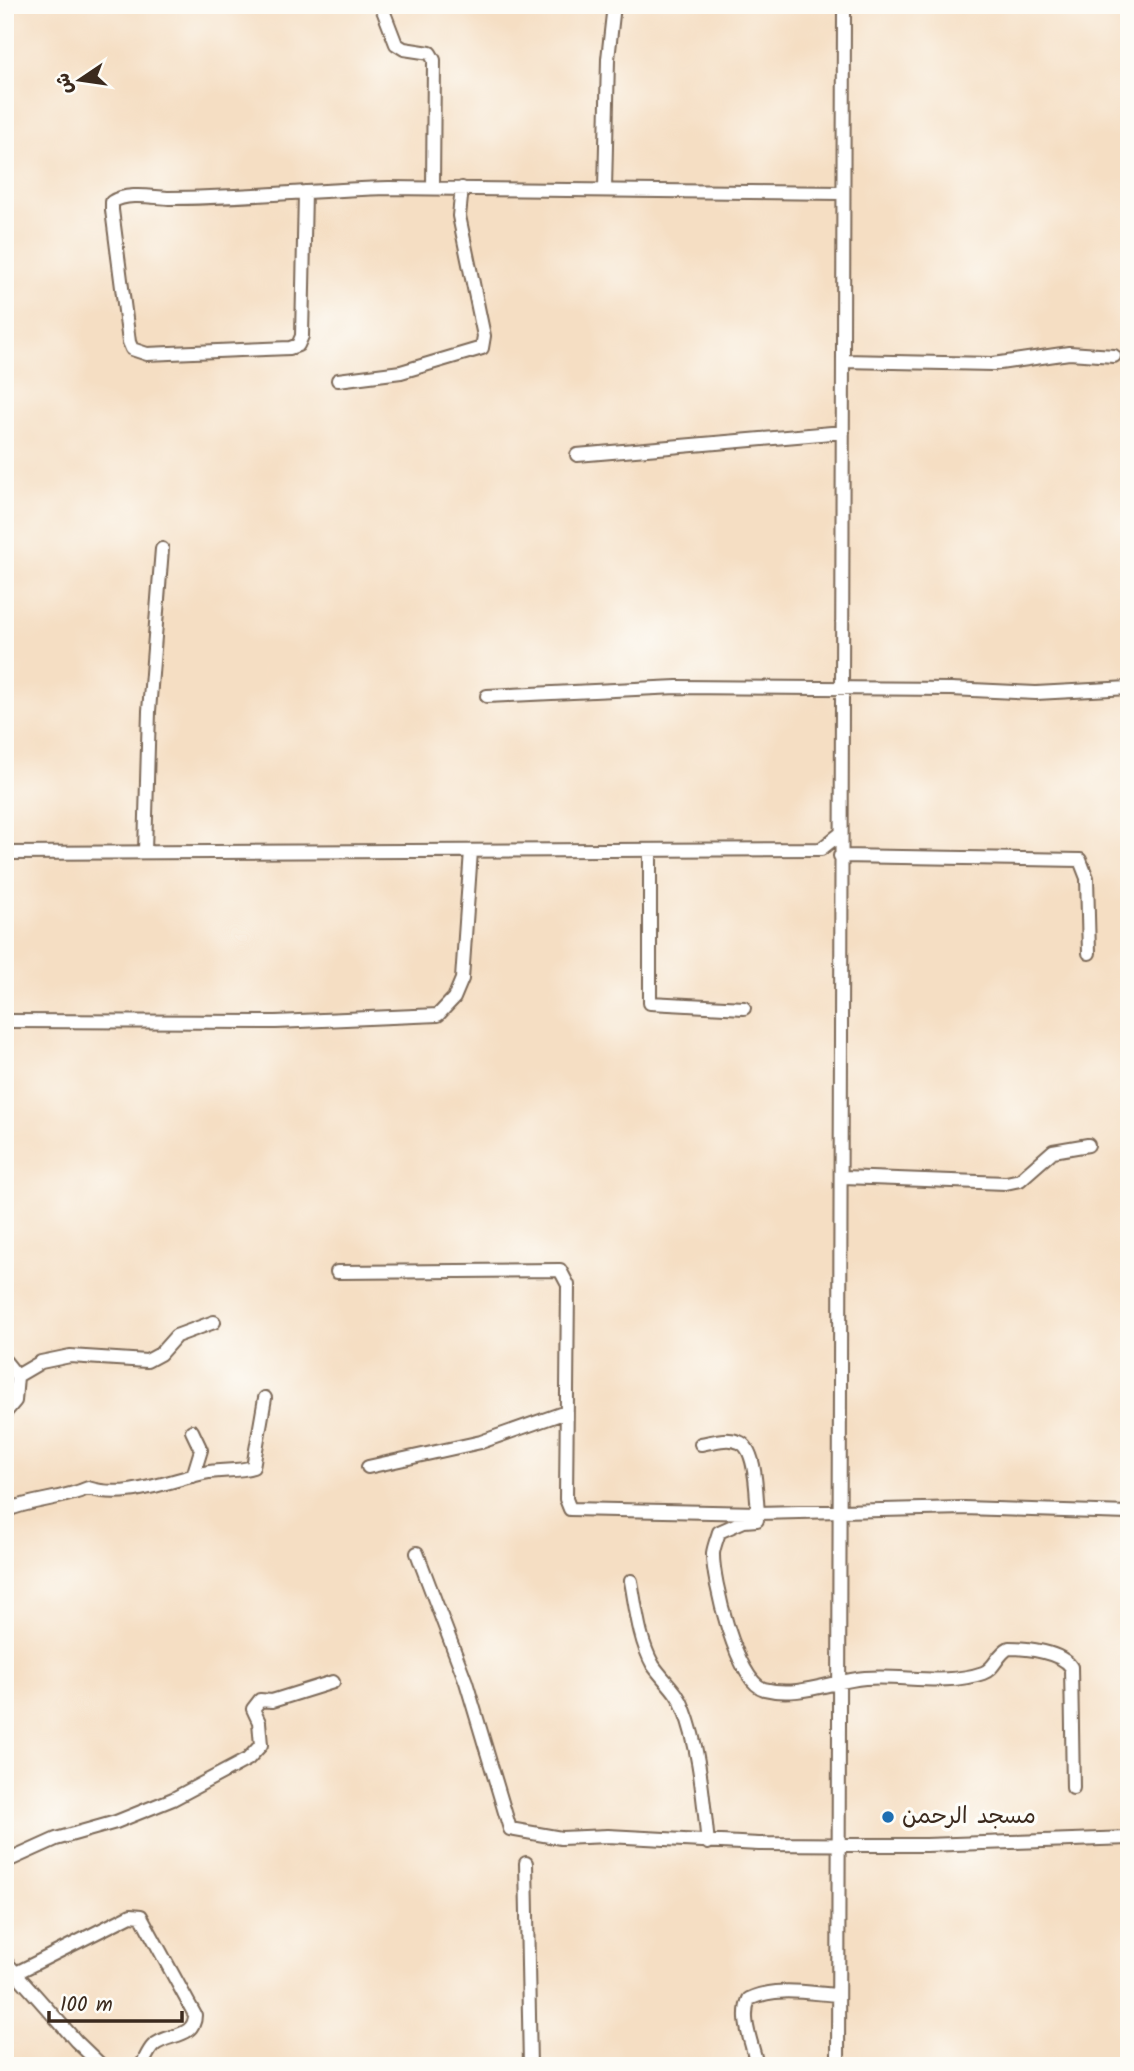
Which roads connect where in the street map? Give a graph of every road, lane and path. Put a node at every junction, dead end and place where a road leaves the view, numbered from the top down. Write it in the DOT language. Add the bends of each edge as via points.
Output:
graph roads {
  1 [pos="382,5"];
  2 [pos="614,5"];
  3 [pos="844,5"];
  4 [pos="433,188"];
  5 [pos="462,188"];
  6 [pos="605,188"];
  7 [pos="305,192"];
  8 [pos="842,193"];
  9 [pos="1114,356"];
  10 [pos="843,361"];
  11 [pos="338,380"];
  12 [pos="843,432"];
  13 [pos="577,455"];
  14 [pos="162,549"];
  15 [pos="841,688"];
  16 [pos="1129,688"];
  17 [pos="487,696"];
  18 [pos="840,834"];
  19 [pos="821,849"];
  20 [pos="145,851"];
  21 [pos="471,851"];
  22 [pos="650,851"];
  23 [pos="5,853"];
  24 [pos="840,860"];
  25 [pos="1089,953"];
  26 [pos="744,1008"];
  27 [pos="5,1021"];
  28 [pos="1088,1145"];
  29 [pos="843,1177"];
  30 [pos="337,1272"];
  31 [pos="214,1322"];
  32 [pos="5,1361"];
  33 [pos="17,1376"];
  34 [pos="265,1398"];
  35 [pos="566,1412"];
  36 [pos="5,1413"];
  37 [pos="192,1431"];
  38 [pos="701,1444"];
  39 [pos="368,1468"];
  40 [pos="192,1476"];
  41 [pos="5,1511"];
  42 [pos="758,1513"];
  43 [pos="1129,1513"];
  44 [pos="842,1514"];
  45 [pos="417,1553"];
  46 [pos="631,1581"];
  47 [pos="333,1682"];
  48 [pos="839,1683"];
  49 [pos="1073,1787"];
  50 [pos="1129,1839"];
  51 [pos="708,1843"];
  52 [pos="839,1844"];
  53 [pos="5,1862"];
  54 [pos="526,1863"];
  55 [pos="5,1961"];
  56 [pos="16,1973"];
  57 [pos="838,1995"];
  58 [pos="102,2066"];
  59 [pos="141,2066"];
  60 [pos="530,2066"];
  61 [pos="757,2066"];
  62 [pos="838,2066"];
  1 -- 4 [label="street" via="396,44 430,53 434,60"];
  2 -- 6 [label="street"];
  3 -- 8 [label="street"];
  4 -- 5 [label="street"];
  4 -- 7 [label="street"];
  5 -- 6 [label="street"];
  5 -- 11 [label="street" via="459,215 484,336 482,348 401,372"];
  6 -- 8 [label="street"];
  7 -- 7 [label="street" via="124,197 112,202 132,349 147,354 298,345 302,336"];
  8 -- 10 [label="street"];
  9 -- 10 [label="street" via="1069,353 993,364"];
  10 -- 12 [label="street"];
  12 -- 13 [label="street"];
  12 -- 15 [label="street"];
  14 -- 20 [label="street" via="149,711"];
  15 -- 16 [label="street" via="1036,693"];
  15 -- 17 [label="street" via="677,687"];
  15 -- 18 [label="street"];
  18 -- 19 [label="street"];
  18 -- 24 [label="street"];
  19 -- 22 [label="street"];
  19 -- 24 [label="street"];
  20 -- 21 [label="street"];
  20 -- 23 [label="street"];
  21 -- 22 [label="street"];
  21 -- 27 [label="street" via="462,979 454,998 438,1015 276,1022"];
  22 -- 26 [label="street" via="650,1003"];
  24 -- 25 [label="street" via="1080,860 1087,878"];
  24 -- 29 [label="street"];
  28 -- 29 [label="street" via="1053,1151 1020,1180 1006,1183"];
  29 -- 44 [label="street"];
  30 -- 35 [label="street" via="561,1270 568,1285"];
  31 -- 33 [label="street" via="176,1336 147,1361 70,1356 41,1363"];
  32 -- 33 [label="street"];
  33 -- 36 [label="street" via="15,1401"];
  34 -- 40 [label="street" via="253,1467"];
  35 -- 39 [label="street" via="481,1443"];
  35 -- 42 [label="street" via="566,1499 570,1508"];
  37 -- 40 [label="street" via="201,1450"];
  38 -- 42 [label="street" via="730,1439 743,1443 750,1452"];
  40 -- 41 [label="street" via="122,1493 88,1488"];
  42 -- 44 [label="street"];
  43 -- 44 [label="street" via="964,1508"];
  44 -- 48 [label="street"];
  44 -- 48 [label="street" via="744,1521 719,1532 713,1551 720,1603 750,1678 762,1689 797,1691"];
  45 -- 51 [label="street" via="466,1682 510,1829 561,1838 608,1836"];
  46 -- 51 [label="street" via="646,1649 686,1713"];
  47 -- 53 [label="street" via="272,1701 260,1700 253,1709 261,1745 248,1759 173,1799 55,1839"];
  48 -- 49 [label="street" via="981,1674 1009,1648 1065,1659 1072,1680"];
  48 -- 52 [label="street"];
  50 -- 52 [label="street"];
  51 -- 52 [label="street"];
  52 -- 57 [label="street"];
  54 -- 60 [label="street"];
  55 -- 56 [label="street"];
  56 -- 58 [label="street"];
  56 -- 59 [label="street" via="131,1916 141,1916 195,2015 190,2029 153,2046"];
  57 -- 61 [label="street" via="784,1991 763,1992 749,1999 746,2024"];
  57 -- 62 [label="street"];
}
